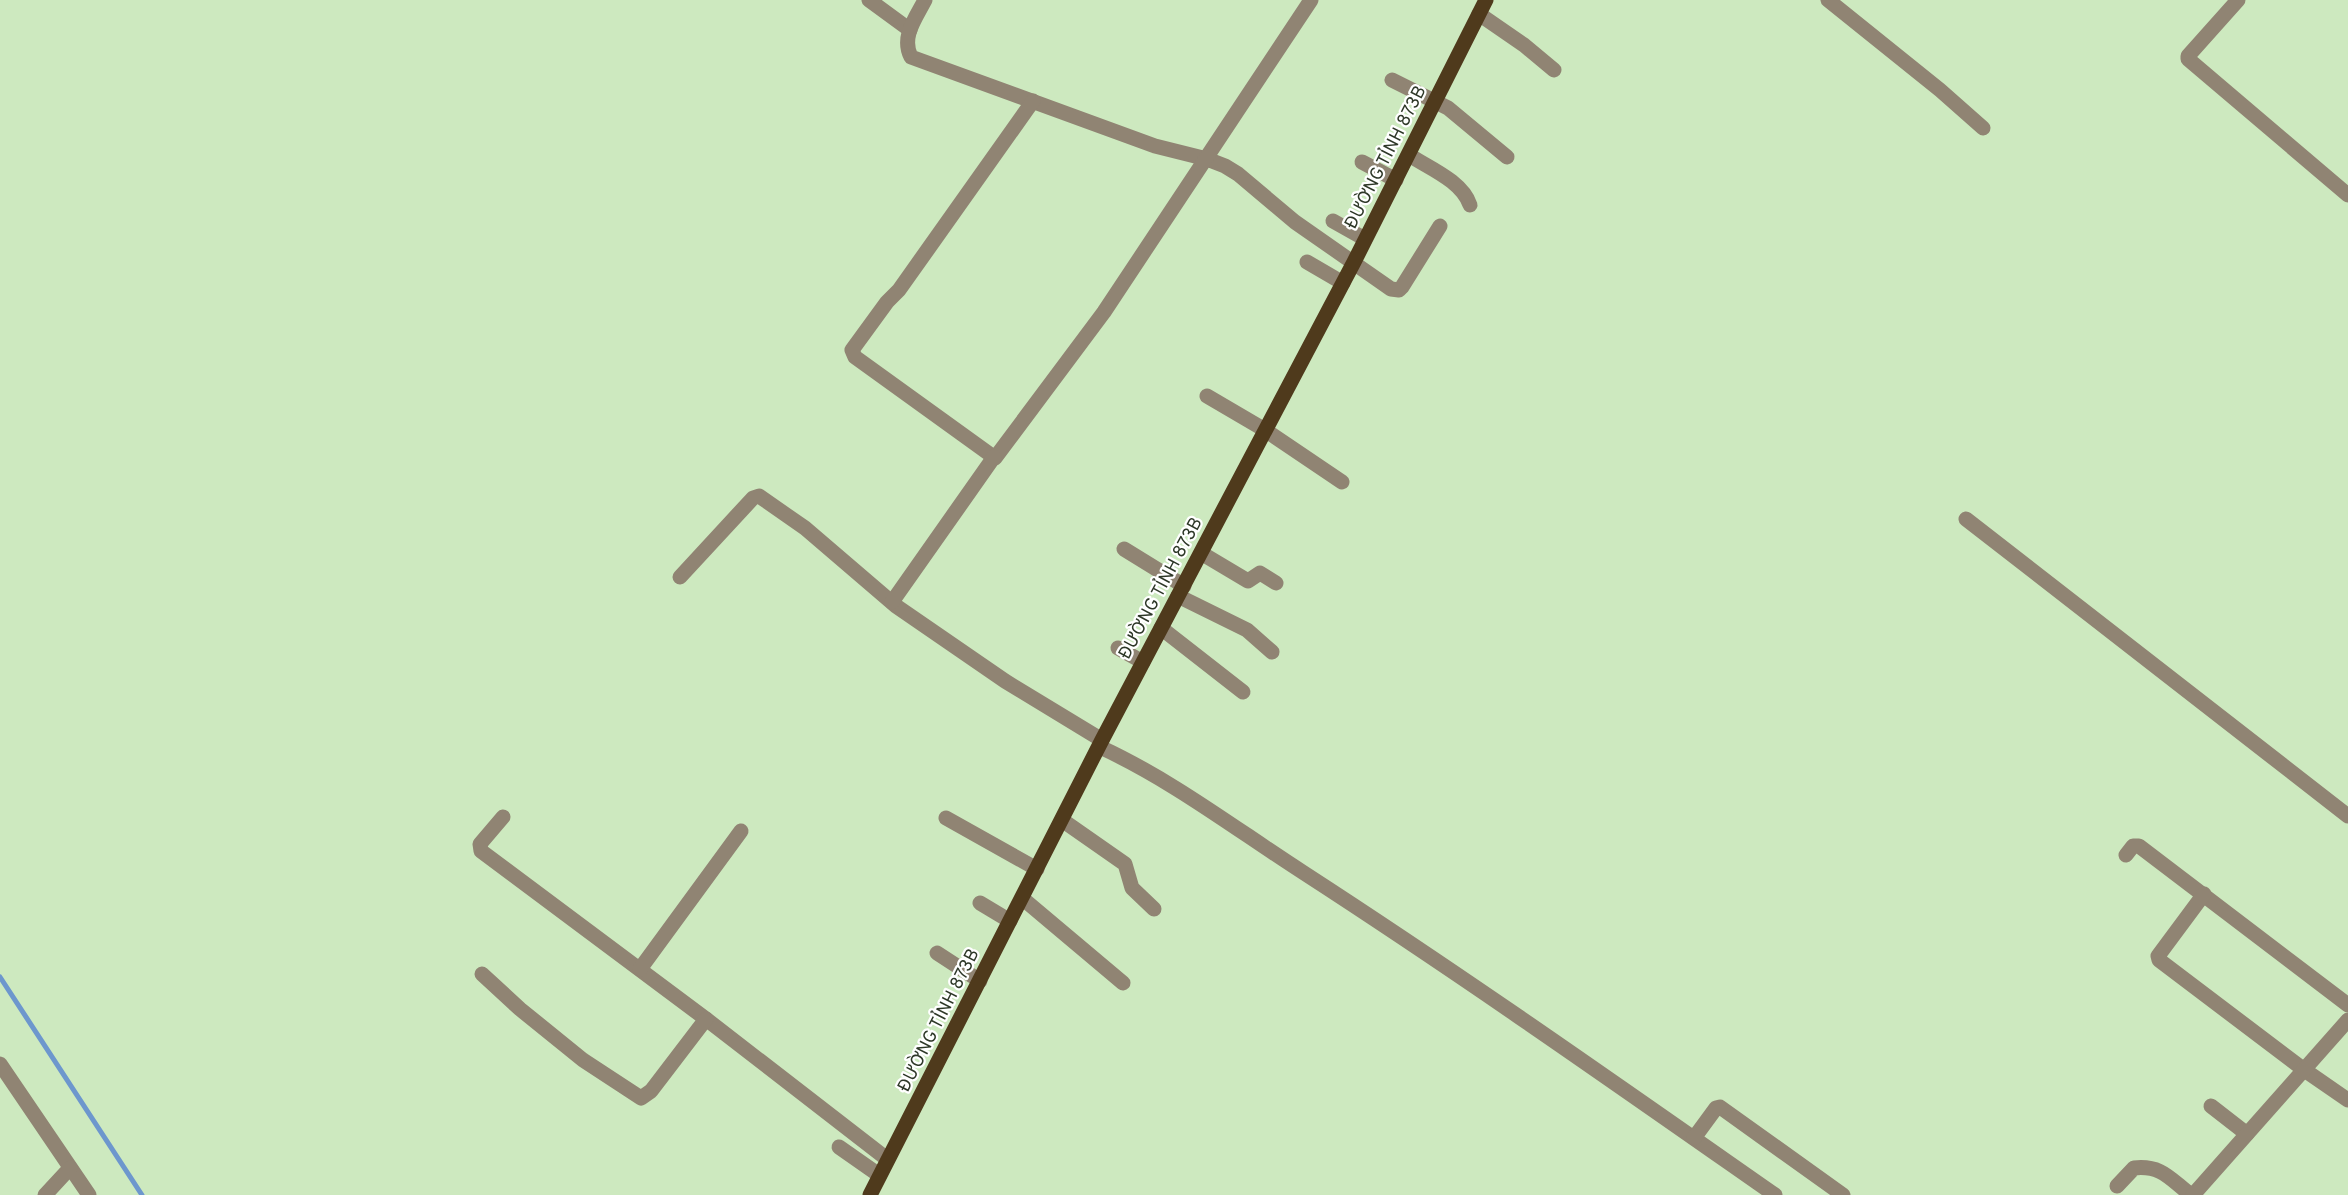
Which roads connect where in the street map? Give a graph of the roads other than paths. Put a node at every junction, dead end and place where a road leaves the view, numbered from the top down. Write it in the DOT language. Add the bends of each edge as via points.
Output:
graph roads {
  1 [pos="869,0"];
  2 [pos="925,0"];
  3 [pos="1311,0"];
  4 [pos="1828,0"];
  5 [pos="2238,0"];
  6 [pos="1483,7"];
  7 [pos="910,30"];
  8 [pos="1554,70"];
  9 [pos="1392,80"];
  10 [pos="1436,100"];
  11 [pos="1033,101"];
  12 [pos="1983,128"];
  13 [pos="1408,155"];
  14 [pos="1507,157"];
  15 [pos="1207,159"];
  16 [pos="1362,162"];
  17 [pos="1396,180"];
  18 [pos="2348,195"];
  19 [pos="1470,206"];
  20 [pos="1333,221"];
  21 [pos="1440,226"];
  22 [pos="1365,239"];
  23 [pos="1307,262"];
  24 [pos="1354,262"];
  25 [pos="1342,283"];
  26 [pos="1207,396"];
  27 [pos="1265,430"];
  28 [pos="994,457"];
  29 [pos="1342,482"];
  30 [pos="1966,519"];
  31 [pos="1124,549"];
  32 [pos="1201,552"];
  33 [pos="680,577"];
  34 [pos="1276,584"];
  35 [pos="1181,591"];
  36 [pos="892,602"];
  37 [pos="1161,628"];
  38 [pos="1118,648"];
  39 [pos="1272,652"];
  40 [pos="1143,662"];
  41 [pos="1243,692"];
  42 [pos="1101,744"];
  43 [pos="2348,816"];
  44 [pos="503,817"];
  45 [pos="946,818"];
  46 [pos="1062,820"];
  47 [pos="741,831"];
  48 [pos="2126,855"];
  49 [pos="1037,869"];
  50 [pos="2204,894"];
  51 [pos="1022,898"];
  52 [pos="980,903"];
  53 [pos="1154,909"];
  54 [pos="1011,921"];
  55 [pos="937,953"];
  56 [pos="640,969"];
  57 [pos="2322,973"];
  58 [pos="482,975"];
  59 [pos="980,981"];
  60 [pos="1123,983"];
  61 [pos="2348,992"];
  62 [pos="2348,1005"];
  63 [pos="706,1019"];
  64 [pos="2348,1020"];
  65 [pos="0,1064"];
  66 [pos="2303,1069"];
  67 [pos="2348,1100"];
  68 [pos="2211,1106"];
  69 [pos="2247,1134"];
  70 [pos="1694,1138"];
  71 [pos="839,1147"];
  72 [pos="887,1160"];
  73 [pos="70,1168"];
  74 [pos="879,1176"];
  75 [pos="2117,1186"];
  76 [pos="45,1195"];
  77 [pos="89,1195"];
  78 [pos="870,1195"];
  79 [pos="1775,1195"];
  80 [pos="1843,1195"];
  81 [pos="2192,1195"];
  1 -- 7 [label="street"];
  2 -- 7 [label="street"];
  3 -- 15 [label="street"];
  4 -- 12 [label="street"];
  5 -- 18 [label="street" via="2188,59"];
  6 -- 8 [label="street"];
  6 -- 10 [label="main road, ĐƯỜNG TỈNH 873B"];
  7 -- 11 [label="street" via="906,40 911,57"];
  9 -- 10 [label="street"];
  10 -- 13 [label="main road, ĐƯỜNG TỈNH 873B"];
  10 -- 14 [label="street"];
  11 -- 15 [label="street" via="1155,146"];
  11 -- 28 [label="street" via="852,350 855,357"];
  13 -- 17 [label="main road, ĐƯỜNG TỈNH 873B"];
  13 -- 19 [label="street" via="1453,183"];
  15 -- 24 [label="street" via="1238,174 1295,222"];
  15 -- 28 [label="street" via="1104,312"];
  16 -- 17 [label="street"];
  17 -- 22 [label="main road, ĐƯỜNG TỈNH 873B"];
  20 -- 22 [label="street"];
  21 -- 24 [label="street" via="1399,290 1391,289"];
  22 -- 24 [label="main road, ĐƯỜNG TỈNH 873B"];
  23 -- 25 [label="street"];
  24 -- 25 [label="main road, ĐƯỜNG TỈNH 873B"];
  25 -- 27 [label="main road, ĐƯỜNG TỈNH 873B"];
  26 -- 27 [label="street"];
  27 -- 29 [label="street"];
  27 -- 32 [label="main road, ĐƯỜNG TỈNH 873B"];
  28 -- 36 [label="street"];
  30 -- 43 [label="street"];
  31 -- 35 [label="street"];
  32 -- 34 [label="street" via="1248,581 1260,573"];
  32 -- 35 [label="main road, ĐƯỜNG TỈNH 873B"];
  33 -- 36 [label="street" via="759,496 805,528"];
  35 -- 37 [label="main road, ĐƯỜNG TỈNH 873B"];
  35 -- 39 [label="street" via="1247,630"];
  36 -- 42 [label="street"];
  37 -- 40 [label="main road, ĐƯỜNG TỈNH 873B"];
  37 -- 41 [label="street"];
  38 -- 40 [label="street"];
  40 -- 42 [label="main road, ĐƯỜNG TỈNH 873B"];
  42 -- 46 [label="main road, ĐƯỜNG TỈNH 873B"];
  42 -- 70 [label="street" via="1347,901"];
  44 -- 56 [label="street" via="480,844 482,851"];
  45 -- 49 [label="street"];
  46 -- 49 [label="main road, ĐƯỜNG TỈNH 873B"];
  46 -- 53 [label="street" via="1125,864 1132,888"];
  47 -- 56 [label="street"];
  48 -- 50 [label="street" via="2133,846 2139,846"];
  49 -- 51 [label="main road, ĐƯỜNG TỈNH 873B"];
  50 -- 62 [label="street"];
  50 -- 66 [label="street" via="2158,956 2159,960"];
  51 -- 54 [label="main road, ĐƯỜNG TỈNH 873B"];
  51 -- 60 [label="street"];
  52 -- 54 [label="street"];
  54 -- 59 [label="main road, ĐƯỜNG TỈNH 873B"];
  55 -- 59 [label="street"];
  56 -- 63 [label="street"];
  57 -- 61 [label="street"];
  58 -- 63 [label="street" via="583,1059 641,1098 651,1091"];
  59 -- 72 [label="main road, ĐƯỜNG TỈNH 873B"];
  63 -- 72 [label="street"];
  64 -- 66 [label="street"];
  65 -- 73 [label="street"];
  66 -- 67 [label="street"];
  66 -- 69 [label="street"];
  68 -- 69 [label="street"];
  69 -- 81 [label="street"];
  70 -- 79 [label="street"];
  70 -- 80 [label="street" via="1720,1107"];
  71 -- 74 [label="street"];
  72 -- 74 [label="main road, ĐƯỜNG TỈNH 873B"];
  73 -- 76 [label="street"];
  73 -- 77 [label="street"];
  74 -- 78 [label="main road, ĐƯỜNG TỈNH 873B"];
  75 -- 81 [label="street" via="2134,1168 2156,1168"];
}
